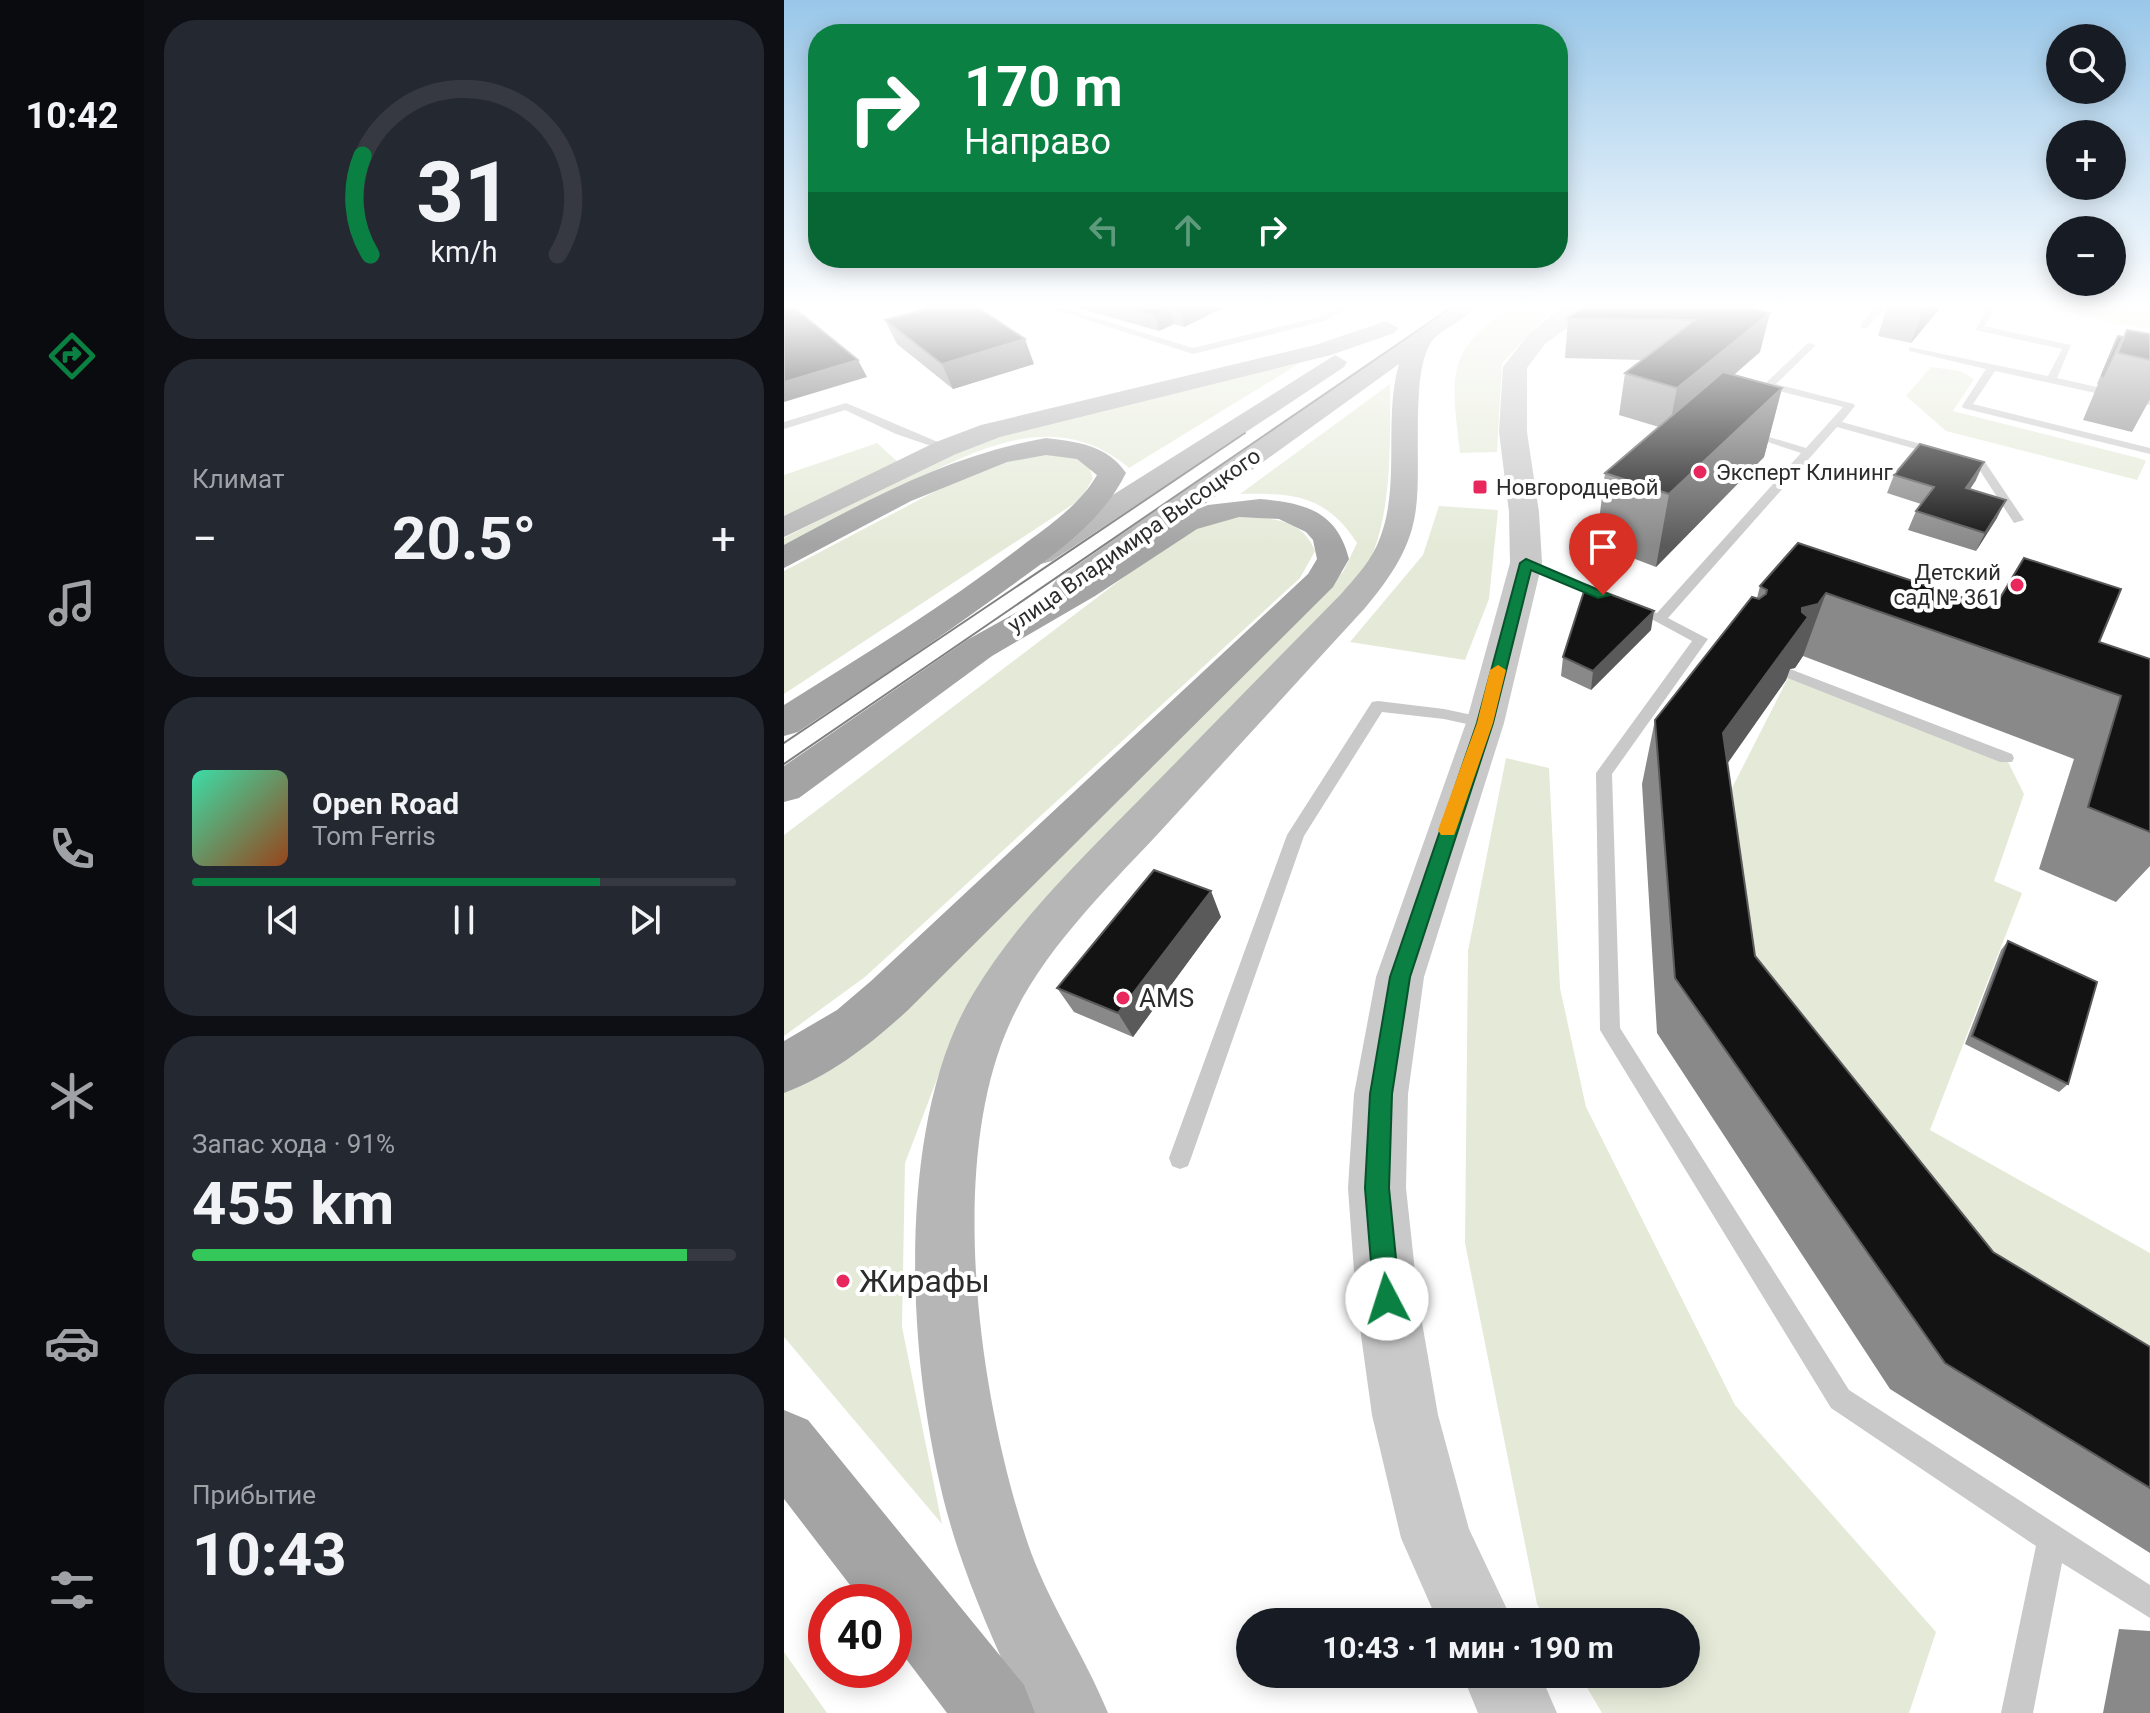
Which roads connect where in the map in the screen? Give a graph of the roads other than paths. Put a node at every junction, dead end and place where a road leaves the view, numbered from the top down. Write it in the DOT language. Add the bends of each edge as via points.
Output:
graph roads {
  1 [pos="1169,387"];
  2 [pos="1308,387"];
  3 [pos="1326,387"];
  4 [pos="1409,387"];
  5 [pos="1514,387"];
  6 [pos="1767,387"];
  7 [pos="1776,387"];
  8 [pos="1979,387"];
  9 [pos="2082,387"];
  10 [pos="2150,402"];
  11 [pos="1747,406"];
  12 [pos="1834,423"];
  13 [pos="784,426"];
  14 [pos="1738,431"];
  15 [pos="946,448"];
  16 [pos="2150,451"];
  17 [pos="1808,452"];
  18 [pos="2018,520"];
  19 [pos="784,528"];
  20 [pos="784,558"];
  21 [pos="1526,563"];
  22 [pos="1016,570"];
  23 [pos="1617,601"];
  24 [pos="1631,607"];
  25 [pos="1659,619"];
  26 [pos="1004,633"];
  27 [pos="1790,674"];
  28 [pos="784,723"];
  29 [pos="1485,723"];
  30 [pos="2006,758"];
  31 [pos="784,787"];
  32 [pos="784,1069"];
  33 [pos="1180,1158"];
  34 [pos="784,1444"];
  35 [pos="2052,1539"];
  36 [pos="2150,1603"];
  37 [pos="1469,1608"];
  38 [pos="1506,1688"];
  39 [pos="996,1713"];
  40 [pos="1069,1713"];
  41 [pos="1518,1713"];
  42 [pos="2017,1713"];
  1 -- 15 [label="main road" via="1011,425"];
  2 -- 22 [label="main road, улица Владимира Высоцкого"];
  3 -- 26 [label="main road, улица Владимира Высоцкого"];
  4 -- 40 [label="main road" via="1399,527 1387,558 1048,928 973,1045 953,1132 949,1195 947,1264 957,1378 991,1541 1025,1627"];
  5 -- 21 [label="street" via="1513,432"];
  6 -- 11 [label="lane"];
  7 -- 12 [label="lane" via="1850,406"];
  8 -- 16 [label="lane" via="1967,406"];
  9 -- 10 [label="lane"];
  12 -- 17 [label="lane"];
  12 -- 18 [label="lane" via="1981,464"];
  13 -- 15 [label="lane" via="846,406"];
  14 -- 17 [label="lane"];
  15 -- 19 [label="main road"];
  17 -- 25 [label="lane"];
  20 -- 22 [label="main road" via="992,455 1057,446 1102,462 1112,473 1108,489"];
  21 -- 23 [label="lane"];
  21 -- 29 [label="street"];
  22 -- 28 [label="main road, улица Владимира Высоцкого"];
  24 -- 25 [label="lane"];
  25 -- 35 [label="lane" via="1707,642 1604,773 1610,1030 1840,1399"];
  26 -- 31 [label="main road"];
  26 -- 32 [label="main road" via="1183,525 1216,511 1250,507 1298,515 1318,528 1332,550 1329,570 1321,580 889,996 855,1026"];
  27 -- 30 [label="lane"];
  29 -- 33 [label="lane" via="1378,706 1296,835"];
  29 -- 37 [label="street" via="1400,977 1381,1094 1377,1188 1405,1415 1436,1538"];
  34 -- 39 [label="main road"];
  35 -- 36 [label="lane"];
  35 -- 42 [label="lane"];
  38 -- 41 [label="street"];
}
